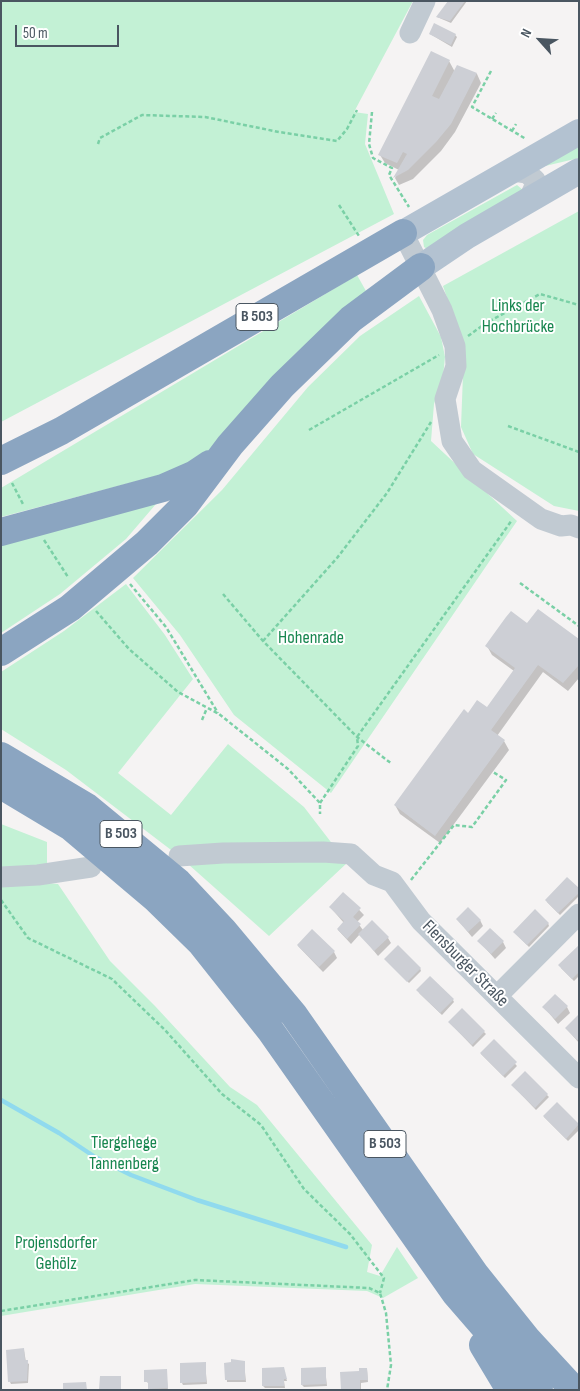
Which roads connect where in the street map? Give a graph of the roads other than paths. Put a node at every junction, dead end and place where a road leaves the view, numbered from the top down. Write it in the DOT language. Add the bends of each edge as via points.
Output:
graph roads {
  1 [pos="426,1"];
  2 [pos="410,33"];
  3 [pos="579,132"];
  4 [pos="513,171"];
  5 [pos="579,171"];
  6 [pos="528,201"];
  7 [pos="408,224"];
  8 [pos="420,267"];
  9 [pos="222,456"];
  10 [pos="5,474"];
  11 [pos="570,527"];
  12 [pos="1,532"];
  13 [pos="1,652"];
  14 [pos="1,742"];
  15 [pos="1,756"];
  16 [pos="40,778"];
  17 [pos="1,785"];
  18 [pos="1,808"];
  19 [pos="179,856"];
  20 [pos="91,867"];
  21 [pos="124,871"];
  22 [pos="1,876"];
  23 [pos="579,914"];
  24 [pos="497,996"];
  25 [pos="579,1078"];
  26 [pos="455,1293"];
  27 [pos="510,1390"];
  28 [pos="539,1390"];
  29 [pos="574,1390"];
  1 -- 2 [label="street"];
  3 -- 4 [label="main road"];
  4 -- 6 [label="street" via="527,173 535,180 536,186"];
  4 -- 7 [label="main road"];
  5 -- 6 [label="main road"];
  6 -- 8 [label="main road"];
  7 -- 8 [label="street"];
  7 -- 10 [label="highway, B 503" via="61,431"];
  8 -- 9 [label="highway" via="351,319 282,386"];
  8 -- 11 [label="street" via="442,310 455,346 456,366 445,399 452,442 472,470 541,519"];
  9 -- 12 [label="highway" via="195,474 163,488"];
  9 -- 13 [label="highway" via="185,505 147,543 70,608"];
  14 -- 16 [label="highway" via="18,754"];
  15 -- 16 [label="highway, B 503"];
  16 -- 29 [label="highway, B 503" via="87,807 142,851 178,882 223,930 294,1015 476,1274"];
  17 -- 21 [label="highway, B 503" via="71,827"];
  18 -- 21 [label="highway, B 503" via="23,814"];
  19 -- 24 [label="street, Flensburger Straße" via="296,852 351,854 374,875 397,889 421,921"];
  20 -- 22 [label="street" via="38,875"];
  21 -- 26 [label="highway, B 503" via="201,943 270,1030"];
  23 -- 24 [label="street"];
  24 -- 25 [label="street, Flensburger Straße"];
  26 -- 27 [label="highway"];
  26 -- 28 [label="highway, B 503"];
}
